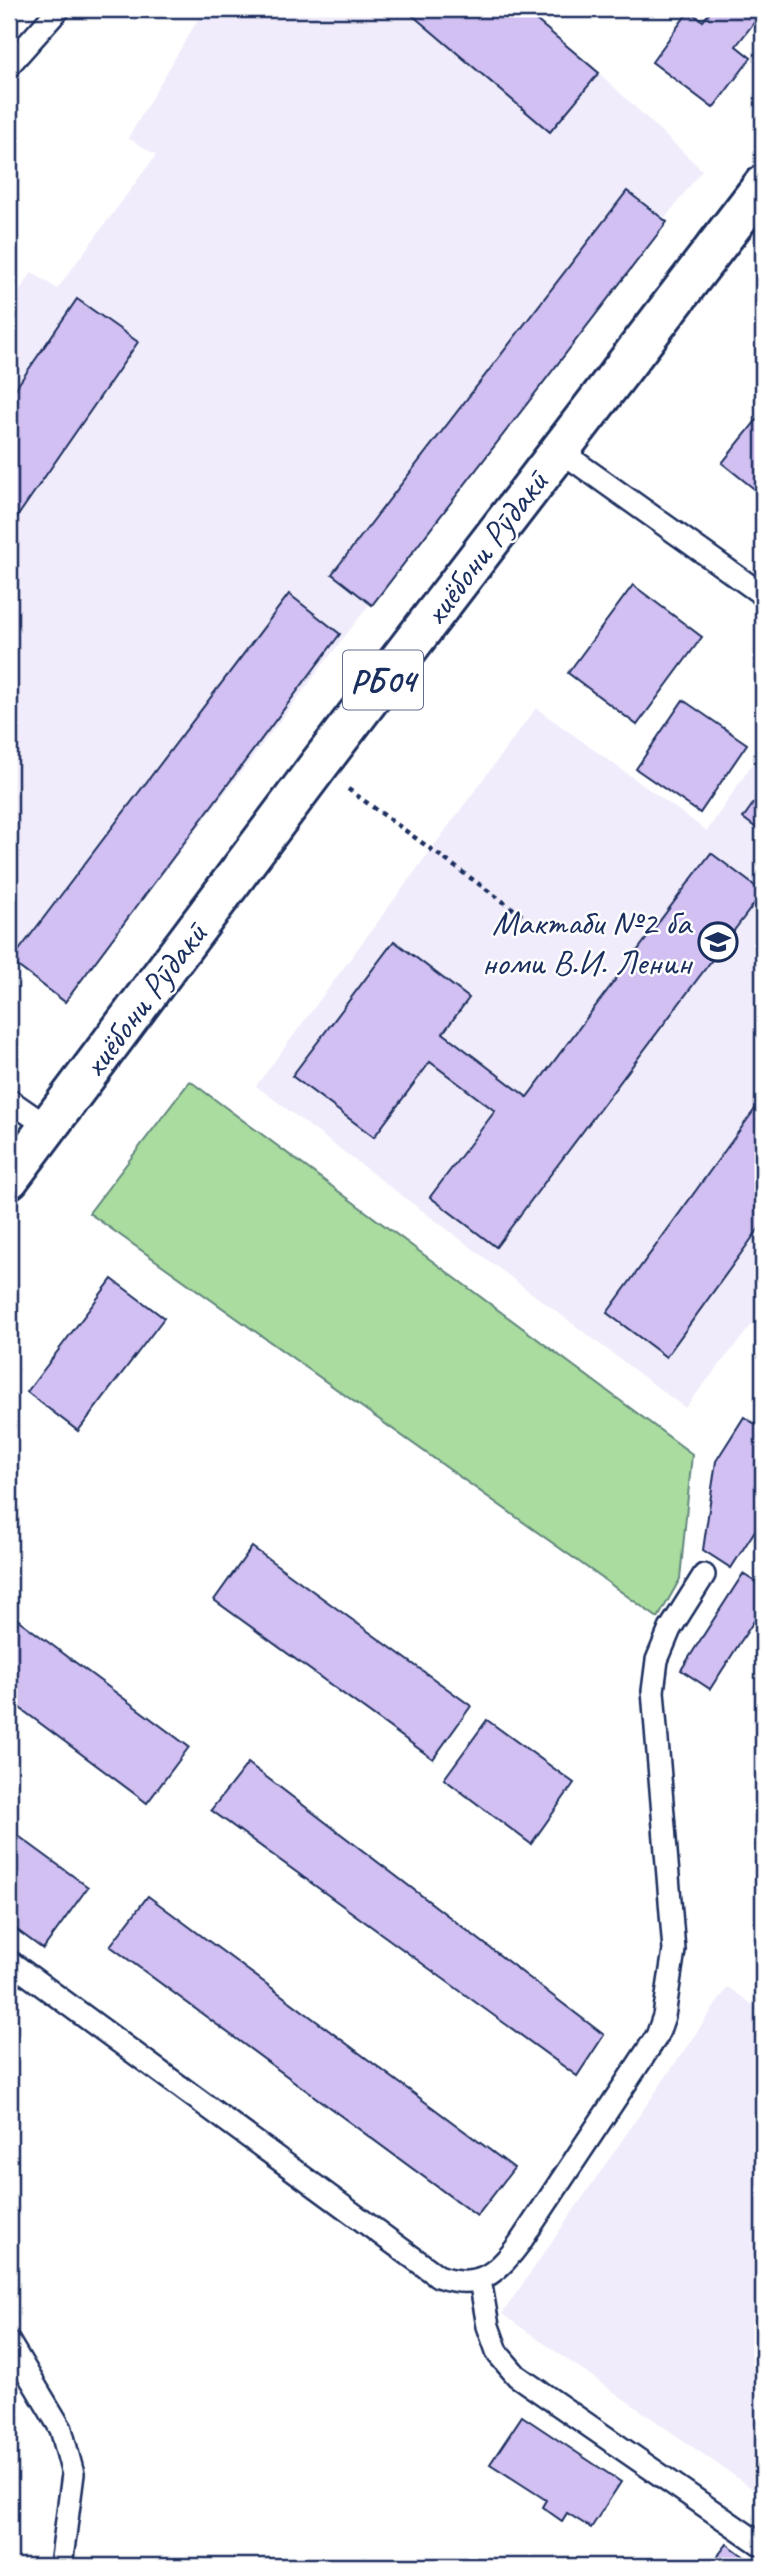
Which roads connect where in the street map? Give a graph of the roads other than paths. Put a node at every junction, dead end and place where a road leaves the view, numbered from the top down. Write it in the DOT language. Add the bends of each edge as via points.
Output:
graph roads {
  1 [pos="59,9"];
  2 [pos="9,65"];
  3 [pos="763,185"];
  4 [pos="559,450"];
  5 [pos="763,594"];
  6 [pos="9,1100"];
  7 [pos="48,1127"];
  8 [pos="9,1180"];
  9 [pos="704,1575"];
  10 [pos="9,1961"];
  11 [pos="480,2280"];
  12 [pos="9,2342"];
  13 [pos="763,2546"];
  14 [pos="61,2566"];
  1 -- 2 [label="lane"];
  3 -- 4 [label="main road, хиёбони Рӯдакӣ / РБ04"];
  4 -- 5 [label="lane"];
  4 -- 7 [label="main road, хиёбони Рӯдакӣ / РБ04"];
  6 -- 7 [label="lane"];
  7 -- 8 [label="main road, хиёбони Рӯдакӣ / РБ04"];
  9 -- 11 [label="lane" via="670,1629 657,1660 653,1690 674,1950 664,2016 657,2036 519,2244 503,2265"];
  10 -- 11 [label="lane" via="438,2276 457,2283"];
  11 -- 13 [label="lane" via="498,2354 517,2376"];
  12 -- 14 [label="lane" via="61,2429 73,2474"];
}
